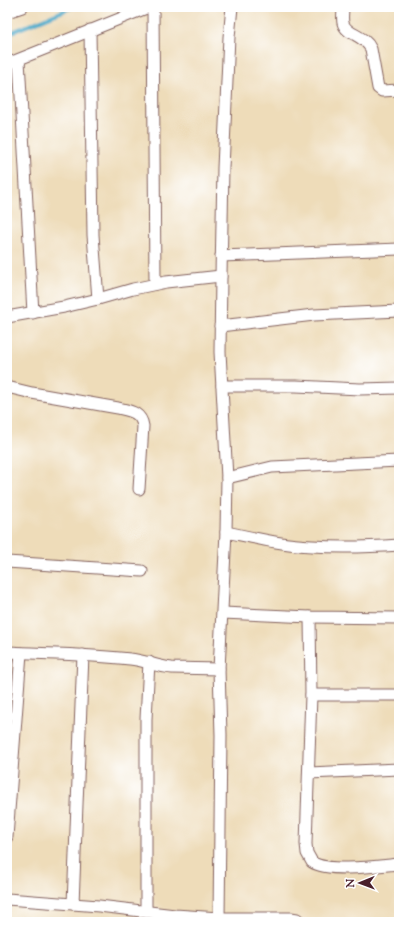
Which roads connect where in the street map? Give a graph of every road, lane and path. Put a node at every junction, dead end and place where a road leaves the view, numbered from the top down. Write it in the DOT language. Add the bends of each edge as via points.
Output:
graph roads {
  1 [pos="22,7"];
  2 [pos="149,7"];
  3 [pos="153,7"];
  4 [pos="232,7"];
  5 [pos="343,7"];
  6 [pos="7,12"];
  7 [pos="90,30"];
  8 [pos="19,60"];
  9 [pos="7,64"];
  10 [pos="399,90"];
  11 [pos="399,249"];
  12 [pos="221,256"];
  13 [pos="221,276"];
  14 [pos="155,284"];
  15 [pos="98,299"];
  16 [pos="399,312"];
  17 [pos="34,313"];
  18 [pos="7,317"];
  19 [pos="220,326"];
  20 [pos="222,386"];
  21 [pos="7,387"];
  22 [pos="399,388"];
  23 [pos="399,461"];
  24 [pos="227,478"];
  25 [pos="139,488"];
  26 [pos="226,532"];
  27 [pos="399,545"];
  28 [pos="7,562"];
  29 [pos="142,571"];
  30 [pos="223,613"];
  31 [pos="310,616"];
  32 [pos="399,618"];
  33 [pos="7,652"];
  34 [pos="21,653"];
  35 [pos="84,655"];
  36 [pos="149,662"];
  37 [pos="219,669"];
  38 [pos="311,696"];
  39 [pos="399,696"];
  40 [pos="399,769"];
  41 [pos="309,773"];
  42 [pos="7,837"];
  43 [pos="399,864"];
  44 [pos="7,899"];
  45 [pos="73,904"];
  46 [pos="146,912"];
  47 [pos="219,918"];
  48 [pos="300,922"];
  1 -- 6 [label="street"];
  2 -- 7 [label="street"];
  3 -- 14 [label="street"];
  4 -- 12 [label="street"];
  5 -- 10 [label="street" via="345,27 369,44 378,88 382,91"];
  7 -- 8 [label="street"];
  7 -- 15 [label="street" via="93,235"];
  8 -- 9 [label="street"];
  8 -- 17 [label="street"];
  11 -- 12 [label="street"];
  12 -- 13 [label="street"];
  13 -- 14 [label="street"];
  13 -- 19 [label="street"];
  14 -- 15 [label="street"];
  15 -- 17 [label="street"];
  16 -- 19 [label="street" via="314,315"];
  17 -- 18 [label="street"];
  19 -- 20 [label="street"];
  20 -- 22 [label="street"];
  20 -- 24 [label="street"];
  21 -- 25 [label="street" via="118,408 139,416 143,426"];
  23 -- 24 [label="street" via="272,467"];
  24 -- 26 [label="street"];
  26 -- 27 [label="street" via="311,546 347,548"];
  26 -- 30 [label="street"];
  28 -- 29 [label="street"];
  30 -- 31 [label="street"];
  30 -- 37 [label="street"];
  31 -- 32 [label="street"];
  31 -- 38 [label="street"];
  33 -- 34 [label="street"];
  34 -- 35 [label="street"];
  34 -- 42 [label="street"];
  35 -- 36 [label="street"];
  35 -- 45 [label="street"];
  36 -- 37 [label="street" via="164,668"];
  36 -- 46 [label="street" via="146,719"];
  37 -- 47 [label="street"];
  38 -- 39 [label="street"];
  38 -- 41 [label="street"];
  40 -- 41 [label="street"];
  41 -- 43 [label="street" via="306,844 312,862 333,868"];
  44 -- 45 [label="street"];
  45 -- 46 [label="street"];
  46 -- 47 [label="street"];
  47 -- 48 [label="street" via="291,918"];
}
